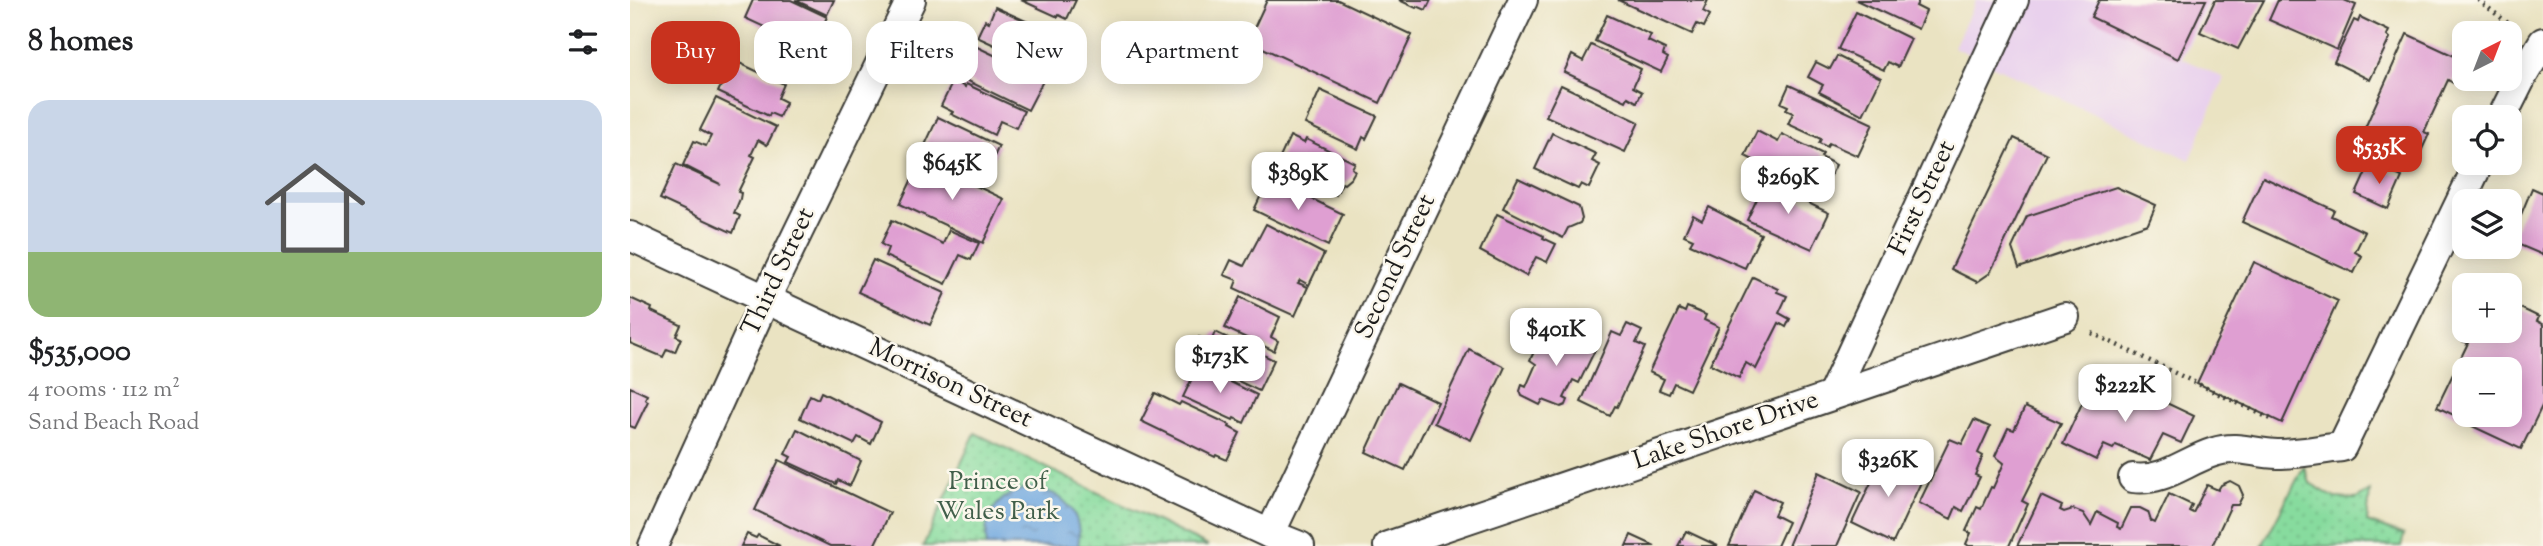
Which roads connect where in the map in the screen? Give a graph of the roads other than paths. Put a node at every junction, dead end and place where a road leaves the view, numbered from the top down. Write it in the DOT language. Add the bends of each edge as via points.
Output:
graph roads {
  1 [pos="911,0"];
  2 [pos="1523,0"];
  3 [pos="2014,0"];
  4 [pos="2543,42"];
  5 [pos="2508,105"];
  6 [pos="2473,175"];
  7 [pos="630,236"];
  8 [pos="766,298"];
  9 [pos="2065,317"];
  10 [pos="1832,395"];
  11 [pos="2133,478"];
  12 [pos="1270,534"];
  13 [pos="653,546"];
  14 [pos="1300,546"];
  15 [pos="1388,546"];
  1 -- 8 [label="street, Third Street"];
  2 -- 12 [label="street, Second Street"];
  3 -- 10 [label="street, First Street"];
  4 -- 5 [label="street"];
  6 -- 11 [label="street" via="2342,446 2280,454 2234,447 2147,480"];
  7 -- 8 [label="street, Morrison Street"];
  8 -- 12 [label="street, Morrison Street"];
  8 -- 13 [label="street, Third Street"];
  9 -- 10 [label="street, Lake Shore Drive"];
  10 -- 15 [label="street, Lake Shore Drive"];
  12 -- 14 [label="street"];
}
